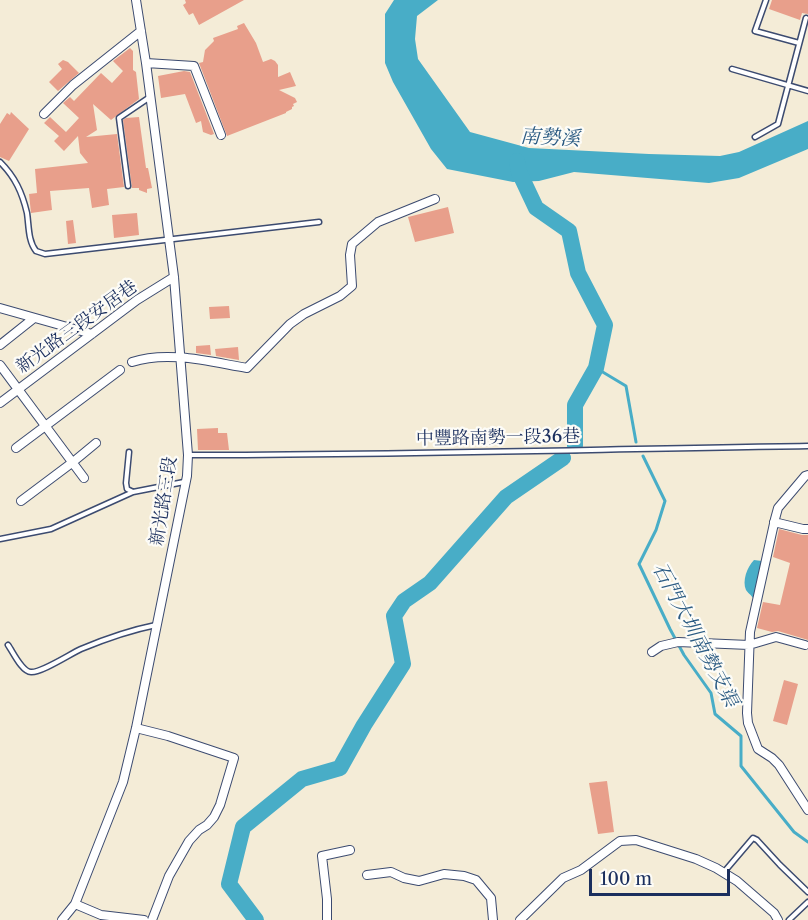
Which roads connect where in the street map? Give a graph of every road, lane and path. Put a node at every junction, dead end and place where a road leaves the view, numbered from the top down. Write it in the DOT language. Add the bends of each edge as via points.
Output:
graph roads {
  1 [pos="136,0"];
  2 [pos="766,0"];
  3 [pos="806,18"];
  4 [pos="141,31"];
  5 [pos="799,43"];
  6 [pos="146,63"];
  7 [pos="732,69"];
  8 [pos="788,85"];
  9 [pos="808,91"];
  10 [pos="150,96"];
  11 [pos="44,114"];
  12 [pos="221,135"];
  13 [pos="755,137"];
  14 [pos="0,162"];
  15 [pos="128,186"];
  16 [pos="435,199"];
  17 [pos="319,222"];
  18 [pos="169,240"];
  19 [pos="174,278"];
  20 [pos="0,308"];
  21 [pos="34,318"];
  22 [pos="92,334"];
  23 [pos="0,345"];
  24 [pos="180,357"];
  25 [pos="132,362"];
  26 [pos="0,365"];
  27 [pos="120,370"];
  28 [pos="19,389"];
  29 [pos="0,403"];
  30 [pos="46,426"];
  31 [pos="96,443"];
  32 [pos="808,446"];
  33 [pos="16,448"];
  34 [pos="129,452"];
  35 [pos="188,455"];
  36 [pos="73,462"];
  37 [pos="808,475"];
  38 [pos="84,478"];
  39 [pos="186,482"];
  40 [pos="133,492"];
  41 [pos="21,501"];
  42 [pos="774,522"];
  43 [pos="808,529"];
  44 [pos="0,539"];
  45 [pos="156,625"];
  46 [pos="8,645"];
  47 [pos="749,645"];
  48 [pos="805,645"];
  49 [pos="652,652"];
  50 [pos="136,728"];
  51 [pos="808,810"];
  52 [pos="350,850"];
  53 [pos="724,873"];
  54 [pos="367,875"];
  55 [pos="808,892"];
  56 [pos="808,903"];
  57 [pos="75,904"];
  58 [pos="62,920"];
  59 [pos="144,920"];
  60 [pos="152,920"];
  61 [pos="327,920"];
  62 [pos="493,920"];
  63 [pos="520,920"];
  64 [pos="778,920"];
  65 [pos="789,920"];
  1 -- 4 [label="street, 新光路三段"];
  2 -- 5 [label="lane" via="755,31"];
  3 -- 5 [label="lane"];
  4 -- 6 [label="street, 新光路三段"];
  4 -- 11 [label="street" via="73,85"];
  5 -- 8 [label="lane"];
  6 -- 10 [label="street, 新光路三段"];
  6 -- 12 [label="street" via="194,66"];
  7 -- 8 [label="lane"];
  8 -- 9 [label="lane"];
  8 -- 13 [label="lane" via="778,124"];
  10 -- 15 [label="lane" via="119,118"];
  10 -- 18 [label="street, 新光路三段"];
  14 -- 18 [label="lane" via="18,183 36,251 45,254"];
  16 -- 24 [label="street" via="378,222 352,244 352,286 290,324 247,368"];
  17 -- 18 [label="lane"];
  18 -- 19 [label="street, 新光路三段"];
  19 -- 22 [label="street, 新光路三段安居巷"];
  19 -- 24 [label="street, 新光路三段"];
  20 -- 21 [label="street"];
  21 -- 22 [label="street"];
  21 -- 23 [label="street"];
  22 -- 28 [label="street, 新光路三段安居巷"];
  24 -- 25 [label="street"];
  24 -- 35 [label="street, 新光路三段"];
  26 -- 28 [label="street"];
  27 -- 30 [label="street"];
  28 -- 29 [label="street, 新光路三段安居巷"];
  28 -- 30 [label="street"];
  30 -- 33 [label="street"];
  30 -- 36 [label="street"];
  31 -- 36 [label="street"];
  32 -- 35 [label="lane, 中豐路南勢一段36巷"];
  34 -- 40 [label="lane" via="126,483"];
  35 -- 39 [label="street, 新光路三段"];
  36 -- 38 [label="street"];
  36 -- 41 [label="street"];
  37 -- 42 [label="street" via="778,508"];
  39 -- 40 [label="lane"];
  39 -- 45 [label="street, 新光路三段"];
  40 -- 44 [label="lane" via="51,529"];
  42 -- 43 [label="street"];
  42 -- 47 [label="street"];
  45 -- 46 [label="lane" via="92,645 30,673"];
  45 -- 50 [label="street, 新光路三段"];
  47 -- 48 [label="street" via="776,638"];
  47 -- 49 [label="street" via="678,642"];
  47 -- 51 [label="street" via="748,723 758,749 779,765"];
  50 -- 57 [label="street, 新光路三段" via="123,782"];
  50 -- 60 [label="street" via="234,758 214,817 189,841 169,876"];
  52 -- 61 [label="street" via="322,856"];
  53 -- 55 [label="lane" via="753,838"];
  53 -- 63 [label="street" via="696,859 636,840 620,841 563,878"];
  53 -- 64 [label="street"];
  54 -- 62 [label="street" via="391,872 419,881 444,874 476,880 491,898"];
  56 -- 65 [label="lane"];
  57 -- 58 [label="street, 新光路三段"];
  57 -- 59 [label="street" via="101,915"];
}
